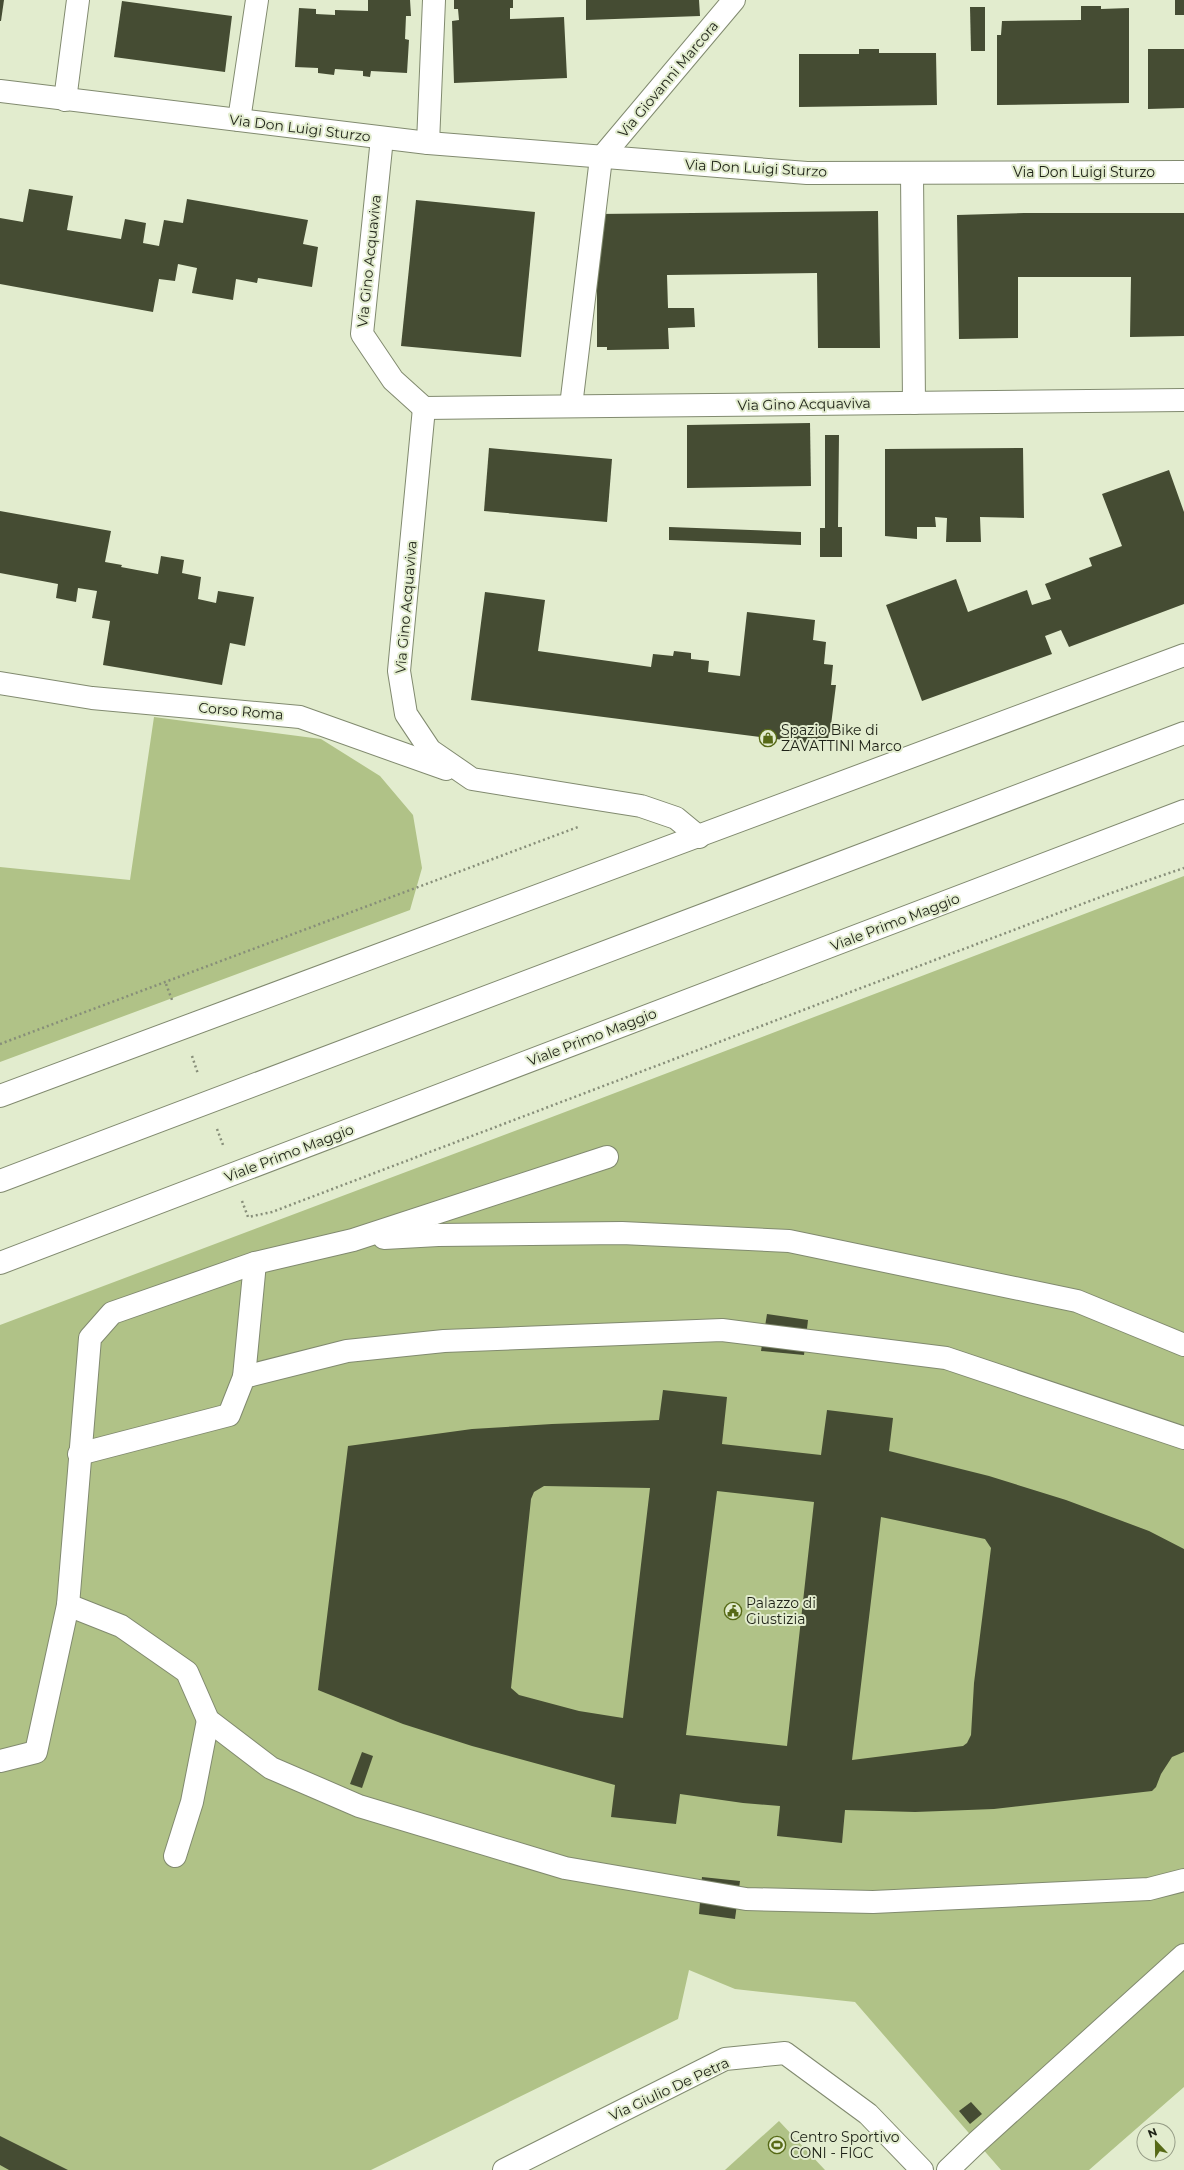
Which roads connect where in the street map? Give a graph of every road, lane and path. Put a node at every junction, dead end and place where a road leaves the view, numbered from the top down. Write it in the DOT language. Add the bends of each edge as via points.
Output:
graph roads {
  1 [pos="78,0"];
  2 [pos="257,0"];
  3 [pos="434,0"];
  4 [pos="734,0"];
  5 [pos="0,91"];
  6 [pos="65,100"];
  7 [pos="239,120"];
  8 [pos="382,138"];
  9 [pos="428,143"];
  10 [pos="601,158"];
  11 [pos="1184,172"];
  12 [pos="912,173"];
  13 [pos="1184,400"];
  14 [pos="914,403"];
  15 [pos="571,406"];
  16 [pos="424,408"];
  17 [pos="1184,655"];
  18 [pos="0,683"];
  19 [pos="1184,733"];
  20 [pos="472,779"];
  21 [pos="1184,811"];
  22 [pos="585,825"];
  23 [pos="699,837"];
  24 [pos="0,1044"];
  25 [pos="0,1096"];
  26 [pos="607,1157"];
  27 [pos="0,1181"];
  28 [pos="353,1240"];
  29 [pos="0,1263"];
  30 [pos="256,1263"];
  31 [pos="1184,1345"];
  32 [pos="244,1377"];
  33 [pos="1184,1438"];
  34 [pos="79,1454"];
  35 [pos="68,1605"];
  36 [pos="208,1720"];
  37 [pos="0,1761"];
  38 [pos="175,1856"];
  39 [pos="1184,1880"];
  40 [pos="1184,1955"];
  41 [pos="504,2170"];
  42 [pos="922,2170"];
  43 [pos="948,2170"];
  1 -- 6 [label="street"];
  2 -- 7 [label="street"];
  3 -- 9 [label="street"];
  4 -- 10 [label="street, Via Giovanni Marcora"];
  5 -- 6 [label="street, Via Don Luigi Sturzo"];
  6 -- 7 [label="street, Via Don Luigi Sturzo"];
  7 -- 8 [label="street, Via Don Luigi Sturzo"];
  8 -- 9 [label="street, Via Don Luigi Sturzo"];
  8 -- 16 [label="street, Via Gino Acquaviva" via="362,334 393,380"];
  9 -- 10 [label="street, Via Don Luigi Sturzo"];
  10 -- 12 [label="street, Via Don Luigi Sturzo" via="807,173"];
  10 -- 15 [label="street"];
  11 -- 12 [label="street, Via Don Luigi Sturzo"];
  12 -- 14 [label="street"];
  13 -- 14 [label="street, Via Gino Acquaviva"];
  14 -- 15 [label="street, Via Gino Acquaviva"];
  15 -- 16 [label="street, Via Gino Acquaviva"];
  16 -- 20 [label="street, Via Gino Acquaviva" via="399,671 406,714 430,750"];
  17 -- 23 [label="street"];
  18 -- 20 [label="street, Corso Roma" via="92,698 300,717"];
  19 -- 27 [label="street"];
  20 -- 23 [label="street, Via Gino Acquaviva" via="641,806 676,818"];
  21 -- 29 [label="street, Viale Primo Maggio"];
  22 -- 24 [label="path"];
  23 -- 25 [label="street"];
  26 -- 28 [label="street"];
  28 -- 30 [label="street"];
  28 -- 31 [label="street" via="438,1235 622,1234 789,1241 1078,1301"];
  30 -- 32 [label="street"];
  30 -- 34 [label="street" via="112,1313 90,1338"];
  32 -- 33 [label="street" via="347,1351 444,1341 722,1330 946,1358"];
  32 -- 34 [label="street" via="229,1415"];
  34 -- 35 [label="street"];
  35 -- 36 [label="street" via="121,1626 187,1672"];
  35 -- 37 [label="street" via="36,1752"];
  36 -- 38 [label="street" via="192,1802"];
  36 -- 39 [label="street" via="271,1768 359,1806 565,1868 746,1899 873,1902 1149,1889"];
  40 -- 43 [label="street"];
  41 -- 42 [label="street, Via Giulio De Petra" via="725,2059 785,2054 868,2114"];
}
